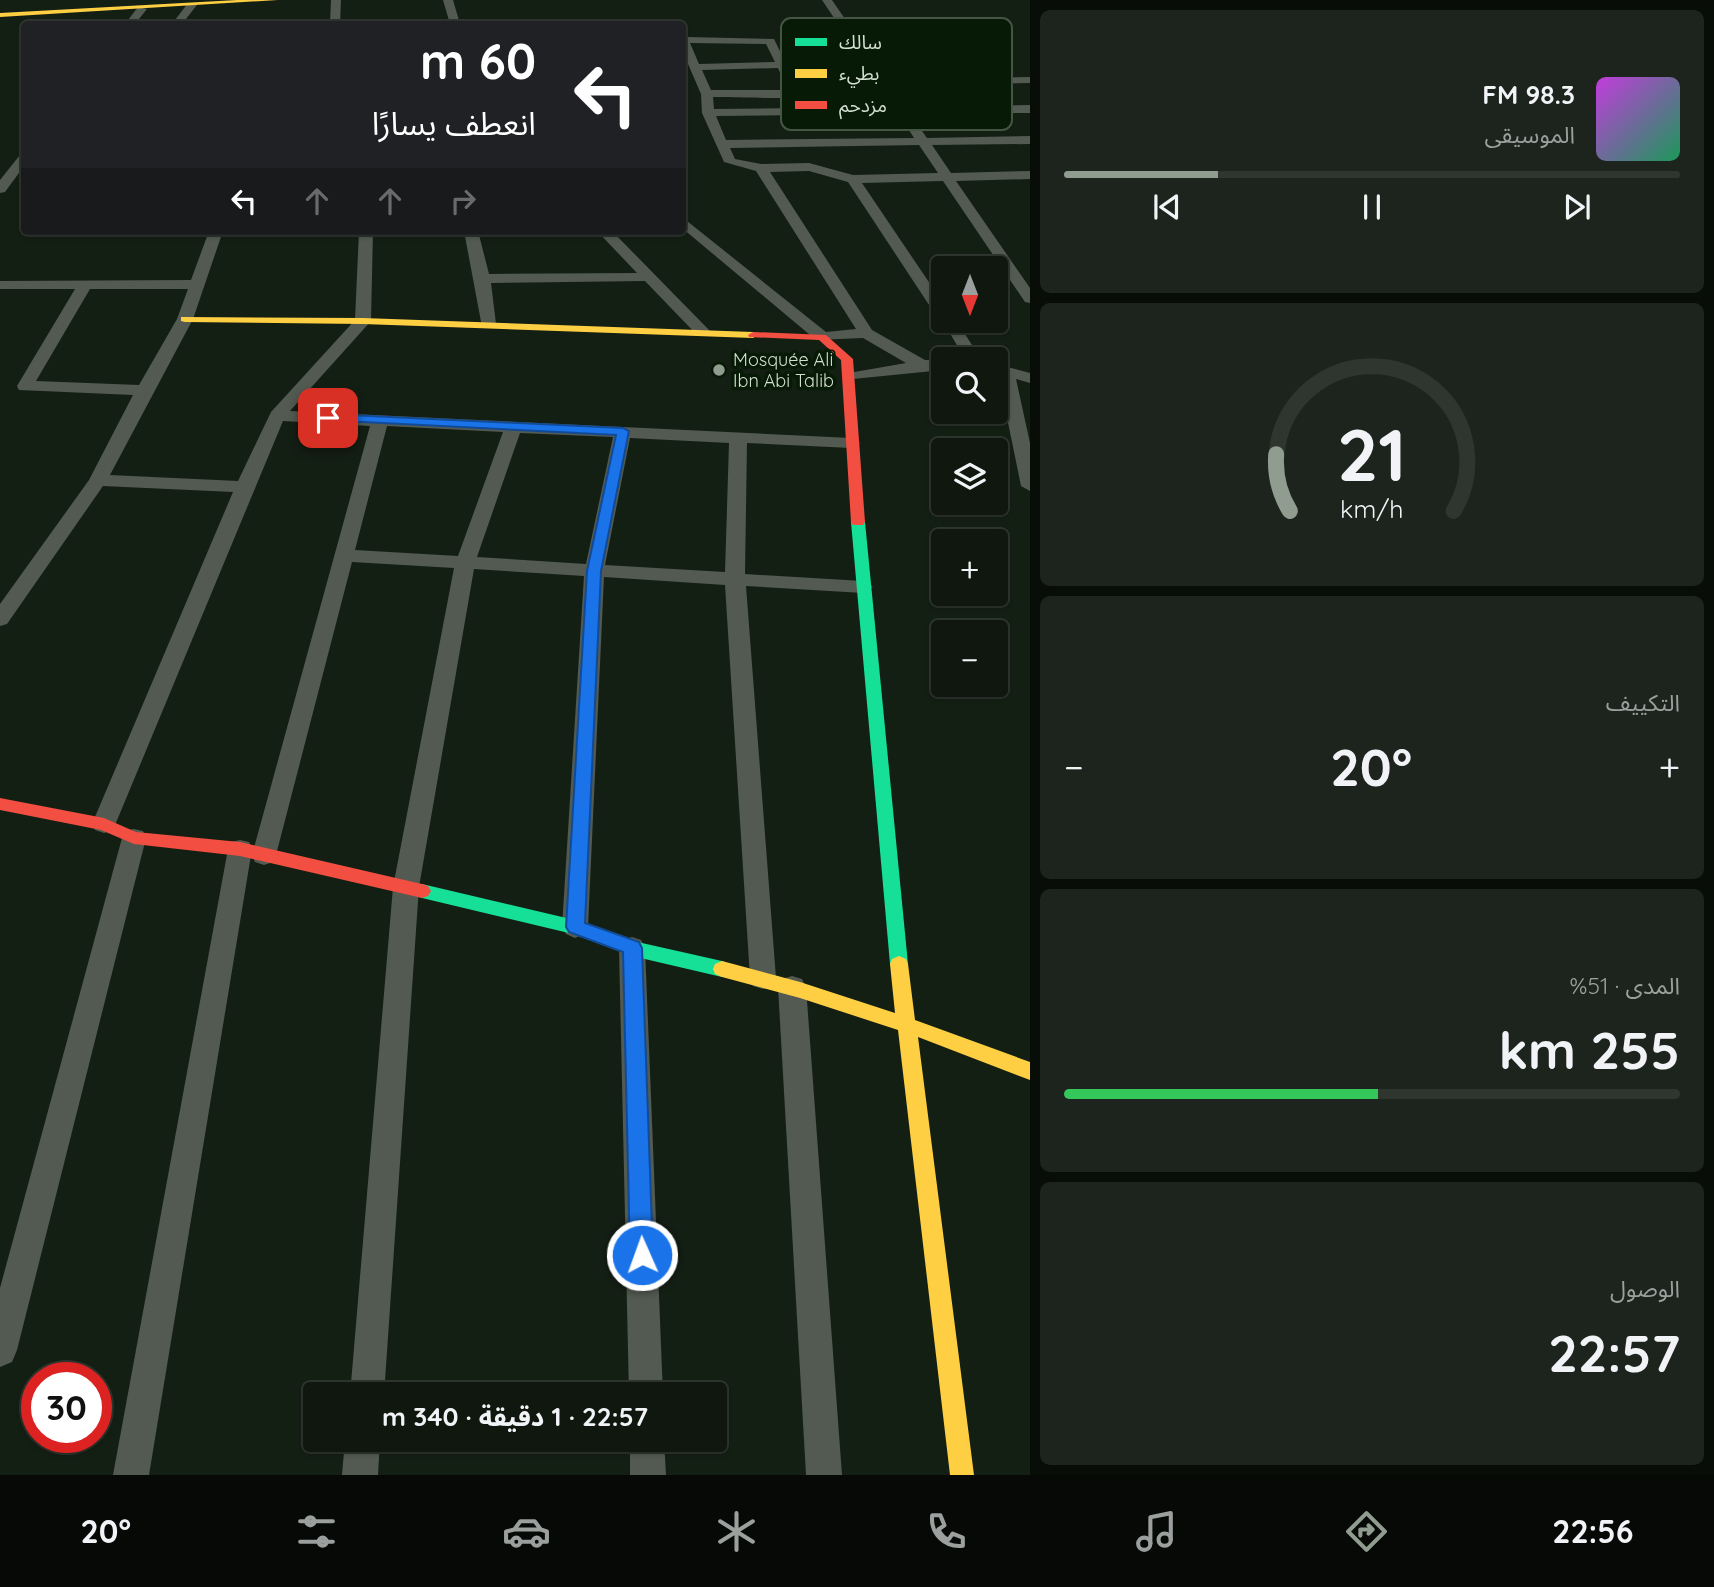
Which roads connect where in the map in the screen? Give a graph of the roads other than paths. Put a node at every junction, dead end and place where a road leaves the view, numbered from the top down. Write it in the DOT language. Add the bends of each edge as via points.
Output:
graph roads {
  1 [pos="275,0"];
  2 [pos="336,0"];
  3 [pos="448,0"];
  4 [pos="827,0"];
  5 [pos="192,5"];
  6 [pos="142,9"];
  7 [pos="0,15"];
  8 [pos="839,18"];
  9 [pos="132,21"];
  10 [pos="179,21"];
  11 [pos="335,21"];
  12 [pos="454,21"];
  13 [pos="686,38"];
  14 [pos="686,43"];
  15 [pos="781,63"];
  16 [pos="781,65"];
  17 [pos="695,66"];
  18 [pos="1012,80"];
  19 [pos="1030,80"];
  20 [pos="702,92"];
  21 [pos="781,93"];
  22 [pos="1012,109"];
  23 [pos="1030,109"];
  24 [pos="781,112"];
  25 [pos="708,113"];
  26 [pos="916,130"];
  27 [pos="1030,140"];
  28 [pos="924,142"];
  29 [pos="723,144"];
  30 [pos="21,162"];
  31 [pos="761,168"];
  32 [pos="1030,175"];
  33 [pos="946,177"];
  34 [pos="853,179"];
  35 [pos="0,189"];
  36 [pos="686,224"];
  37 [pos="215,235"];
  38 [pos="366,235"];
  39 [pos="472,235"];
  40 [pos="608,235"];
  41 [pos="647,277"];
  42 [pos="484,279"];
  43 [pos="197,284"];
  44 [pos="0,285"];
  45 [pos="84,286"];
  46 [pos="931,296"];
  47 [pos="1030,299"];
  48 [pos="185,319"];
  49 [pos="363,321"];
  50 [pos="488,324"];
  51 [pos="702,332"];
  52 [pos="866,333"];
  53 [pos="822,337"];
  54 [pos="922,365"];
  55 [pos="931,365"];
  56 [pos="1008,372"];
  57 [pos="849,377"];
  58 [pos="1030,378"];
  59 [pos="144,390"];
  60 [pos="1008,398"];
  61 [pos="277,416"];
  62 [pos="380,420"];
  63 [pos="513,428"];
  64 [pos="623,431"];
  65 [pos="738,437"];
  66 [pos="851,443"];
  67 [pos="98,480"];
  68 [pos="1030,486"];
  69 [pos="244,487"];
  70 [pos="342,555"];
  71 [pos="465,563"];
  72 [pos="594,571"];
  73 [pos="735,579"];
  74 [pos="863,587"];
  75 [pos="0,619"];
  76 [pos="0,804"];
  77 [pos="104,824"];
  78 [pos="134,838"];
  79 [pos="252,852"];
  80 [pos="406,887"];
  81 [pos="575,927"];
  82 [pos="632,948"];
  83 [pos="778,982"];
  84 [pos="905,1024"];
  85 [pos="1030,1071"];
  86 [pos="0,1350"];
  87 [pos="368,1382"];
  88 [pos="646,1382"];
  89 [pos="362,1452"];
  90 [pos="647,1452"];
  91 [pos="131,1475"];
  92 [pos="360,1475"];
  93 [pos="648,1475"];
  94 [pos="824,1475"];
  95 [pos="962,1475"];
  1 -- 5 [label="street"];
  2 -- 11 [label="street"];
  3 -- 12 [label="street"];
  4 -- 8 [label="street"];
  5 -- 6 [label="street"];
  5 -- 10 [label="street"];
  6 -- 7 [label="street"];
  6 -- 9 [label="street"];
  13 -- 15 [label="street" via="769,41"];
  14 -- 17 [label="street"];
  16 -- 17 [label="street"];
  17 -- 20 [label="street"];
  18 -- 19 [label="street"];
  20 -- 21 [label="street"];
  20 -- 25 [label="street"];
  22 -- 23 [label="street"];
  24 -- 25 [label="street"];
  25 -- 29 [label="street"];
  26 -- 28 [label="street"];
  27 -- 28 [label="street"];
  28 -- 29 [label="street"];
  28 -- 33 [label="street"];
  29 -- 31 [label="street" via="730,162"];
  30 -- 35 [label="street"];
  31 -- 34 [label="street" via="809,167"];
  31 -- 52 [label="street"];
  32 -- 33 [label="street"];
  33 -- 34 [label="street"];
  33 -- 47 [label="street"];
  34 -- 46 [label="street"];
  36 -- 53 [label="street"];
  37 -- 43 [label="street"];
  38 -- 49 [label="street"];
  39 -- 42 [label="street"];
  40 -- 41 [label="street"];
  41 -- 42 [label="street"];
  41 -- 51 [label="street"];
  42 -- 50 [label="street"];
  43 -- 45 [label="street"];
  43 -- 48 [label="street"];
  44 -- 45 [label="street"];
  45 -- 59 [label="street" via="25,386"];
  48 -- 49 [label="street"];
  48 -- 59 [label="street"];
  49 -- 50 [label="street"];
  49 -- 61 [label="street"];
  50 -- 51 [label="street"];
  51 -- 53 [label="street"];
  52 -- 53 [label="street"];
  52 -- 54 [label="street"];
  53 -- 57 [label="street" via="847,359"];
  54 -- 55 [label="street"];
  54 -- 57 [label="street"];
  56 -- 58 [label="street"];
  57 -- 66 [label="street"];
  59 -- 67 [label="street"];
  60 -- 68 [label="street"];
  61 -- 62 [label="street"];
  61 -- 69 [label="street"];
  62 -- 63 [label="street"];
  62 -- 70 [label="street"];
  63 -- 64 [label="street"];
  63 -- 71 [label="street"];
  64 -- 65 [label="street"];
  64 -- 72 [label="street"];
  65 -- 66 [label="street"];
  65 -- 73 [label="street"];
  66 -- 74 [label="street"];
  67 -- 69 [label="street"];
  67 -- 75 [label="street"];
  69 -- 77 [label="street"];
  70 -- 71 [label="street"];
  70 -- 79 [label="street"];
  71 -- 72 [label="street"];
  71 -- 80 [label="street"];
  72 -- 73 [label="street"];
  72 -- 81 [label="street"];
  73 -- 74 [label="street"];
  73 -- 83 [label="street"];
  74 -- 84 [label="street"];
  76 -- 77 [label="street"];
  77 -- 78 [label="street"];
  78 -- 79 [label="street"];
  78 -- 86 [label="street"];
  79 -- 80 [label="street"];
  79 -- 91 [label="street"];
  80 -- 81 [label="street"];
  80 -- 87 [label="street"];
  81 -- 82 [label="street"];
  82 -- 83 [label="street"];
  82 -- 88 [label="street"];
  83 -- 84 [label="street"];
  83 -- 94 [label="street"];
  84 -- 85 [label="street"];
  84 -- 95 [label="street"];
  89 -- 92 [label="street"];
  90 -- 93 [label="street"];
}
